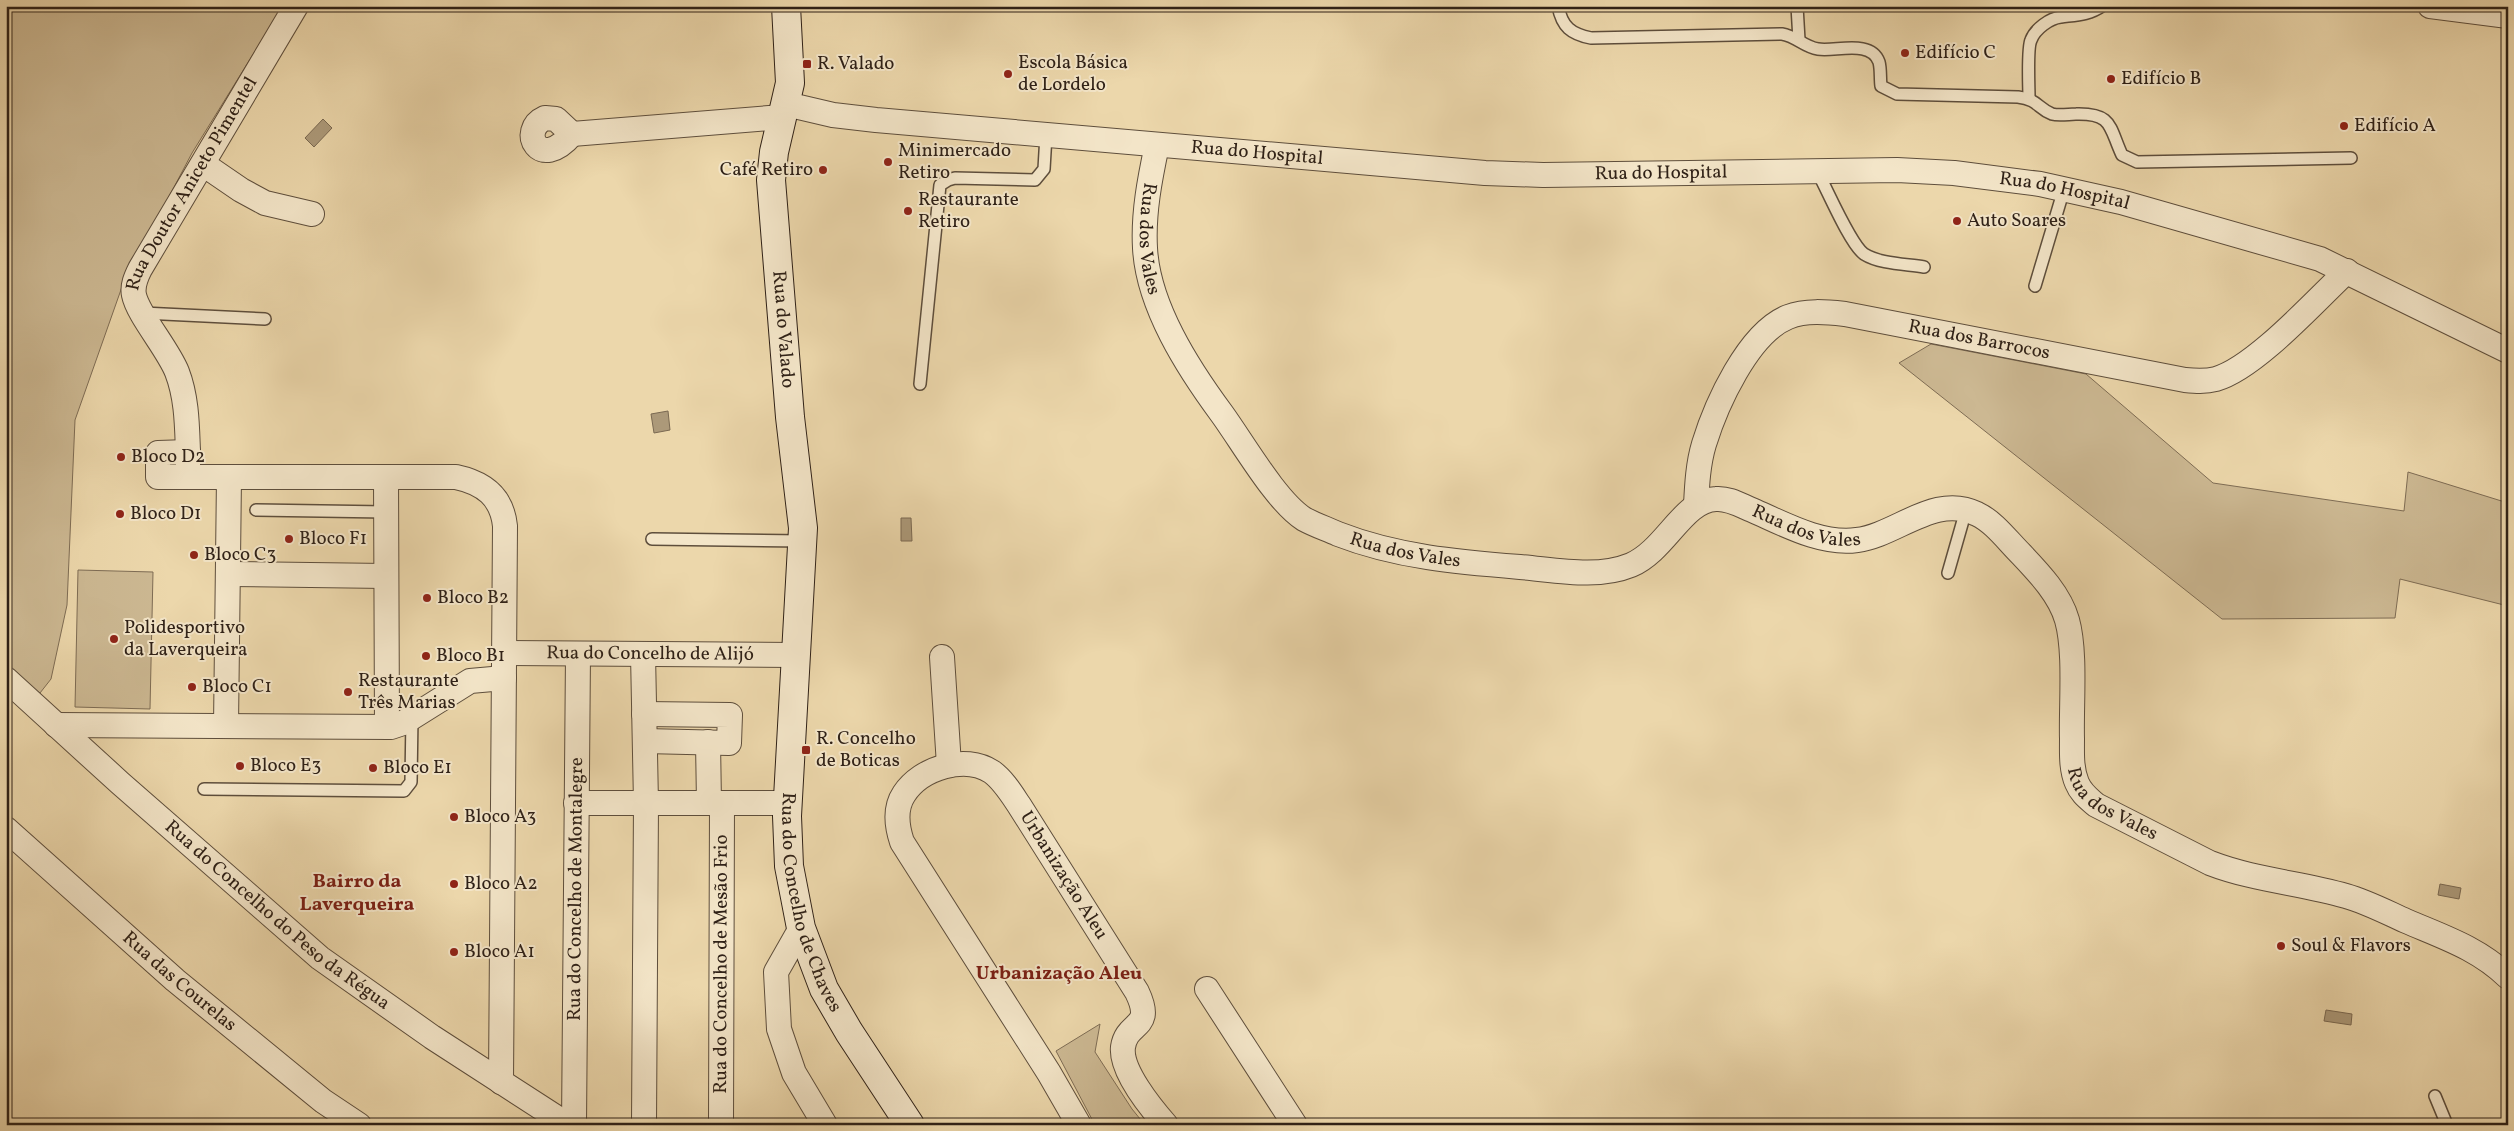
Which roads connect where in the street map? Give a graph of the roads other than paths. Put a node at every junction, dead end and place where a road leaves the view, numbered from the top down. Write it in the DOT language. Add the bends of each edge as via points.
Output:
graph roads {
  1 [pos="296,6"];
  2 [pos="786,6"];
  3 [pos="1558,6"];
  4 [pos="1797,6"];
  5 [pos="2102,6"];
  6 [pos="2430,6"];
  7 [pos="2508,16"];
  8 [pos="1800,40"];
  9 [pos="2029,98"];
  10 [pos="784,111"];
  11 [pos="572,134"];
  12 [pos="1046,135"];
  13 [pos="1157,145"];
  14 [pos="2351,158"];
  15 [pos="203,164"];
  16 [pos="1817,171"];
  17 [pos="2064,189"];
  18 [pos="312,214"];
  19 [pos="1924,267"];
  20 [pos="2347,271"];
  21 [pos="2035,286"];
  22 [pos="143,313"];
  23 [pos="265,319"];
  24 [pos="2508,350"];
  25 [pos="920,384"];
  26 [pos="229,477"];
  27 [pos="386,477"];
  28 [pos="1696,505"];
  29 [pos="256,510"];
  30 [pos="1966,510"];
  31 [pos="386,512"];
  32 [pos="652,539"];
  33 [pos="803,541"];
  34 [pos="1948,573"];
  35 [pos="229,574"];
  36 [pos="386,576"];
  37 [pos="504,653"];
  38 [pos="578,654"];
  39 [pos="643,654"];
  40 [pos="796,655"];
  41 [pos="942,657"];
  42 [pos="504,678"];
  43 [pos="6,679"];
  44 [pos="644,714"];
  45 [pos="412,717"];
  46 [pos="56,725"];
  47 [pos="226,726"];
  48 [pos="387,727"];
  49 [pos="645,742"];
  50 [pos="708,742"];
  51 [pos="949,765"];
  52 [pos="204,788"];
  53 [pos="576,803"];
  54 [pos="646,803"];
  55 [pos="715,803"];
  56 [pos="788,803"];
  57 [pos="6,829"];
  58 [pos="801,928"];
  59 [pos="2508,977"];
  60 [pos="1207,989"];
  61 [pos="501,1082"];
  62 [pos="2435,1096"];
  63 [pos="359,1125"];
  64 [pos="568,1125"];
  65 [pos="574,1125"];
  66 [pos="644,1125"];
  67 [pos="720,1125"];
  68 [pos="826,1125"];
  69 [pos="910,1125"];
  70 [pos="1079,1125"];
  71 [pos="1166,1125"];
  72 [pos="1295,1125"];
  73 [pos="2447,1125"];
  1 -- 15 [label="street, Rua Doutor Aniceto Pimentel"];
  2 -- 10 [label="street, Rua do Valado" via="791,71"];
  3 -- 8 [label="lane" via="1568,28 1576,35 1592,38 1782,34"];
  4 -- 8 [label="lane"];
  5 -- 9 [label="lane" via="2094,12 2058,17 2040,28 2030,41"];
  6 -- 7 [label="street"];
  8 -- 9 [label="lane" via="1819,50 1867,49 1879,62 1881,86 1896,94"];
  9 -- 14 [label="lane" via="2053,114 2093,114 2106,119 2122,155 2137,162"];
  10 -- 11 [label="street, Rua do Hospital"];
  10 -- 12 [label="street, Rua do Hospital"];
  10 -- 33 [label="street, Rua do Valado" via="771,180"];
  12 -- 13 [label="street, Rua do Hospital"];
  12 -- 25 [label="lane" via="1044,169 1035,180 955,178 940,185"];
  13 -- 16 [label="street, Rua do Hospital" via="1504,174"];
  13 -- 28 [label="street, Rua dos Vales" via="1144,225 1144,250 1147,271 1159,305 1195,376 1281,497 1305,519 1350,538 1438,560 1603,572 1630,565 1652,552"];
  15 -- 18 [label="street" via="264,203"];
  15 -- 22 [label="street, Rua Doutor Aniceto Pimentel" via="137,275 134,294"];
  16 -- 17 [label="street, Rua do Hospital" via="1933,172"];
  16 -- 19 [label="lane" via="1863,253 1876,259"];
  17 -- 20 [label="street, Rua do Hospital" via="2301,252"];
  17 -- 21 [label="lane"];
  20 -- 24 [label="street, Rua do Hospital"];
  20 -- 28 [label="street, Rua dos Barrocos" via="2247,363 2226,375 2206,381 2185,380 1845,314 1815,312 1789,316 1768,328 1725,392 1704,444"];
  22 -- 23 [label="lane"];
  22 -- 26 [label="street, Rua Doutor Aniceto Pimentel" via="177,371 186,410 188,452 158,452 158,477"];
  26 -- 27 [label="street"];
  26 -- 35 [label="street"];
  27 -- 31 [label="street"];
  27 -- 37 [label="street" via="456,477 478,484 496,498 505,526"];
  28 -- 30 [label="street, Rua dos Vales" via="1707,500 1728,500 1806,533 1847,541 1876,536 1936,510"];
  29 -- 31 [label="lane"];
  30 -- 34 [label="lane"];
  30 -- 59 [label="street, Rua dos Vales" via="1976,513 1998,530 2043,578 2064,610 2071,637 2072,762 2078,786 2084,795 2096,805 2210,863 2363,902 2478,953"];
  31 -- 36 [label="street"];
  32 -- 33 [label="lane"];
  33 -- 40 [label="street, Rua do Valado"];
  35 -- 36 [label="street"];
  35 -- 47 [label="street"];
  36 -- 48 [label="street"];
  37 -- 38 [label="street, Rua do Concelho de Alijó"];
  37 -- 42 [label="street"];
  38 -- 39 [label="street, Rua do Concelho de Alijó"];
  38 -- 53 [label="street, Rua do Concelho de Montalegre"];
  39 -- 40 [label="street, Rua do Concelho de Alijó"];
  39 -- 44 [label="street"];
  40 -- 56 [label="street, Rua do Concelho de Chaves"];
  41 -- 51 [label="street"];
  42 -- 45 [label="street" via="470,681"];
  42 -- 61 [label="street"];
  43 -- 46 [label="street, Rua do Concelho do Peso da Régua"];
  44 -- 49 [label="street"];
  44 -- 50 [label="street" via="730,715 729,743"];
  45 -- 48 [label="street" via="399,725"];
  45 -- 52 [label="lane" via="411,782 404,791"];
  46 -- 47 [label="street"];
  46 -- 61 [label="street, Rua do Concelho do Peso da Régua" via="320,958 362,990"];
  47 -- 48 [label="street"];
  49 -- 50 [label="street"];
  49 -- 54 [label="street"];
  50 -- 55 [label="street, Rua do Concelho de Mesão Frio"];
  51 -- 70 [label="street, Urbanização Aleu" via="923,777 904,794 897,819 902,842"];
  51 -- 71 [label="street, Urbanização Aleu" via="973,764 1001,780 1137,992 1144,1006 1143,1017 1125,1041 1125,1060 1152,1110"];
  53 -- 54 [label="street"];
  53 -- 65 [label="street, Rua do Concelho de Montalegre"];
  54 -- 55 [label="street"];
  54 -- 66 [label="street"];
  55 -- 56 [label="street"];
  55 -- 67 [label="street, Rua do Concelho de Mesão Frio"];
  56 -- 58 [label="street, Rua do Concelho de Chaves" via="788,866"];
  57 -- 63 [label="street, Rua das Courelas" via="175,980 323,1101"];
  58 -- 68 [label="street" via="776,972 779,1029 794,1073"];
  58 -- 69 [label="street, Rua do Concelho de Chaves" via="832,1004"];
  60 -- 72 [label="street"];
  61 -- 64 [label="street, Rua do Concelho do Peso da Régua"];
  62 -- 73 [label="lane"];
}
